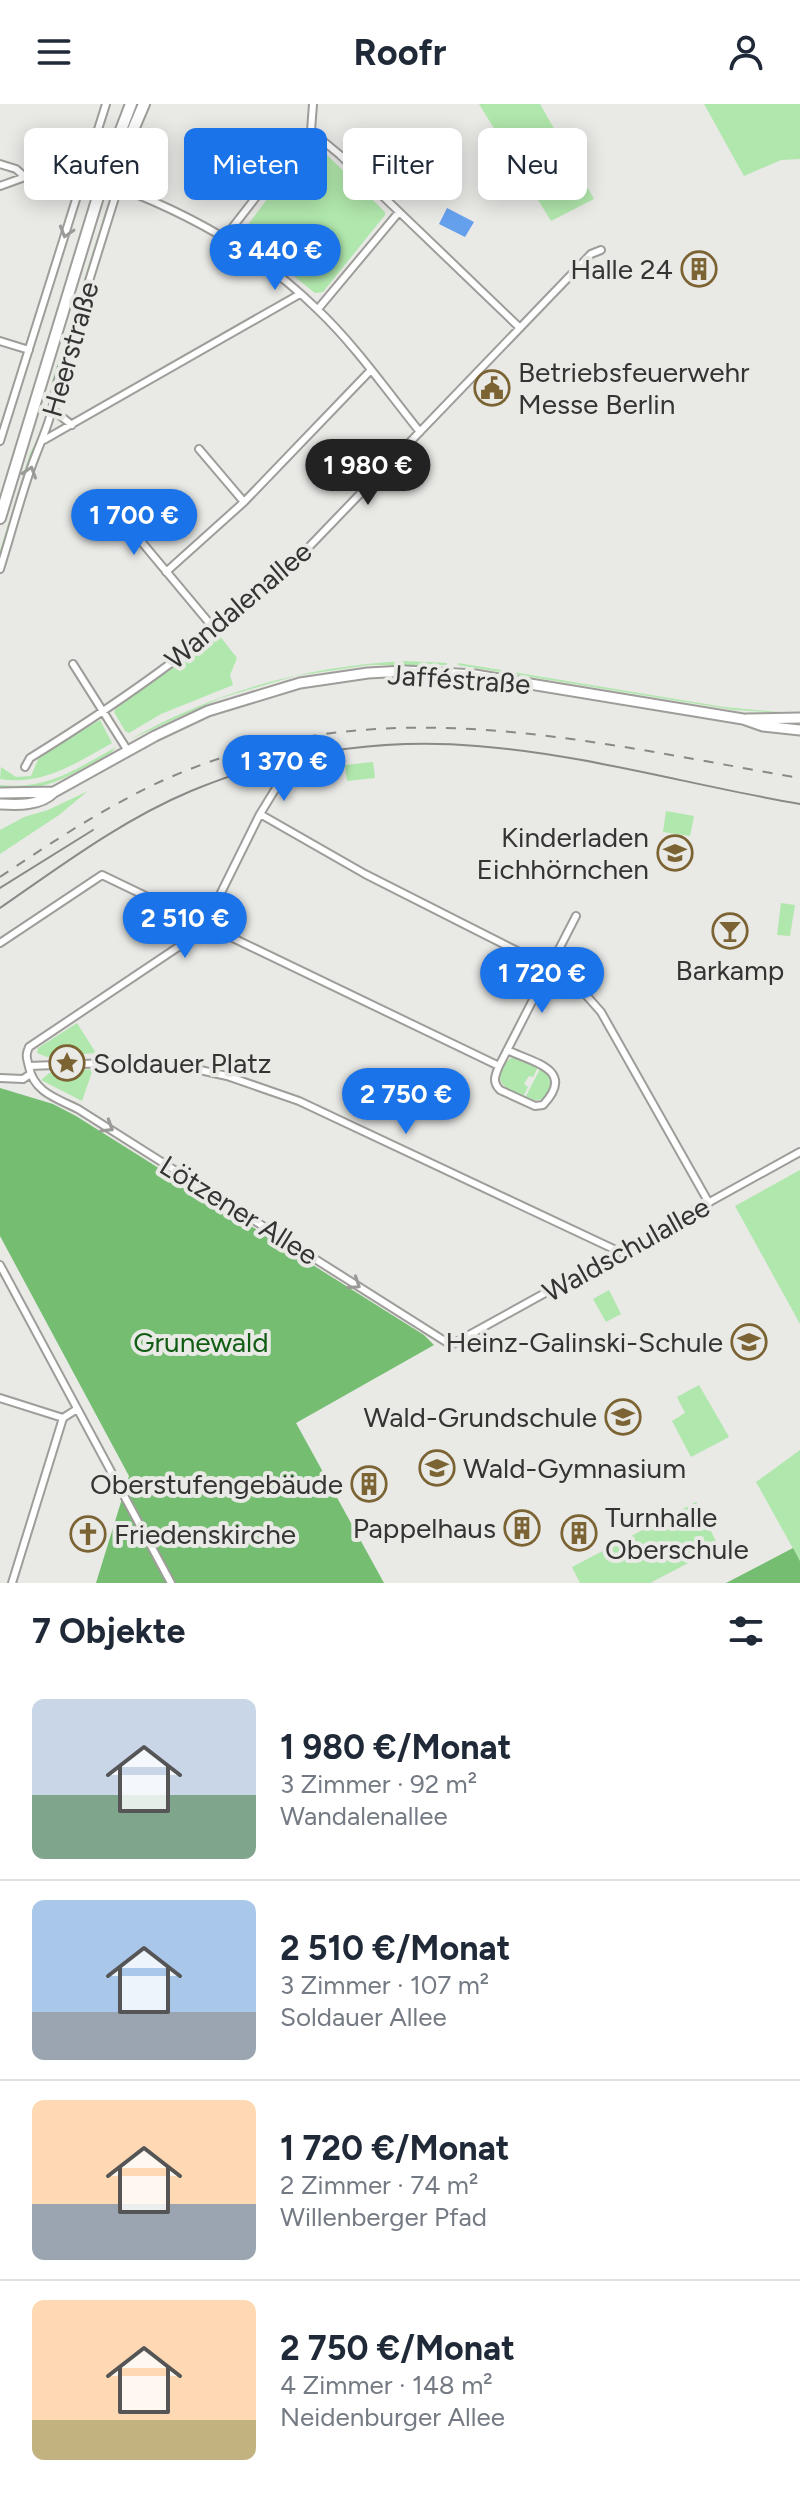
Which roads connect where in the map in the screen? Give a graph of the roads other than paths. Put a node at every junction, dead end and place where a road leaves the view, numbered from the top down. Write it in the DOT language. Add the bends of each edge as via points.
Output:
graph roads {
  1 [pos="106,104"];
  2 [pos="131,104"];
  3 [pos="144,104"];
  4 [pos="313,104"];
  5 [pos="135,127"];
  6 [pos="98,128"];
  7 [pos="122,128"];
  8 [pos="311,128"];
  9 [pos="327,146"];
  10 [pos="0,164"];
  11 [pos="24,176"];
  12 [pos="24,177"];
  13 [pos="0,186"];
  14 [pos="75,200"];
  15 [pos="98,200"];
  16 [pos="114,200"];
  17 [pos="151,200"];
  18 [pos="254,200"];
  19 [pos="399,212"];
  20 [pos="225,237"];
  21 [pos="601,250"];
  22 [pos="300,294"];
  23 [pos="318,309"];
  24 [pos="520,328"];
  25 [pos="0,341"];
  26 [pos="29,350"];
  27 [pos="370,371"];
  28 [pos="53,410"];
  29 [pos="72,425"];
  30 [pos="420,432"];
  31 [pos="44,440"];
  32 [pos="0,441"];
  33 [pos="199,449"];
  34 [pos="244,502"];
  35 [pos="0,518"];
  36 [pos="134,527"];
  37 [pos="0,569"];
  38 [pos="166,572"];
  39 [pos="216,631"];
  40 [pos="73,664"];
  41 [pos="104,712"];
  42 [pos="800,718"];
  43 [pos="743,719"];
  44 [pos="800,730"];
  45 [pos="128,751"];
  46 [pos="25,767"];
  47 [pos="278,780"];
  48 [pos="54,792"];
  49 [pos="0,793"];
  50 [pos="0,804"];
  51 [pos="260,814"];
  52 [pos="576,916"];
  53 [pos="205,925"];
  54 [pos="0,943"];
  55 [pos="549,967"];
  56 [pos="507,1050"];
  57 [pos="499,1066"];
  58 [pos="29,1070"];
  59 [pos="0,1078"];
  60 [pos="800,1152"];
  61 [pos="709,1203"];
  62 [pos="620,1252"];
  63 [pos="0,1265"];
  64 [pos="451,1345"];
  65 [pos="0,1398"];
  66 [pos="77,1409"];
  67 [pos="63,1418"];
  68 [pos="12,1583"];
  69 [pos="171,1583"];
  1 -- 6 [label="street, Heerstraße"];
  2 -- 7 [label="main road, Heerstraße"];
  3 -- 5 [label="main road, Heerstraße"];
  4 -- 8 [label="street"];
  9 -- 19 [label="street"];
  10 -- 11 [label="street"];
  12 -- 13 [label="street"];
  14 -- 26 [label="street, Heerstraße, one-way"];
  15 -- 35 [label="main road, Heerstraße"];
  16 -- 28 [label="street, Heerstraße"];
  17 -- 20 [label="street"];
  18 -- 20 [label="street"];
  19 -- 23 [label="street"];
  19 -- 24 [label="street"];
  20 -- 22 [label="street"];
  21 -- 24 [label="street, Wandalenallee" via="591,254"];
  22 -- 23 [label="street"];
  22 -- 29 [label="street"];
  23 -- 27 [label="street"];
  24 -- 30 [label="street, Wandalenallee"];
  25 -- 26 [label="street"];
  26 -- 32 [label="street, Heerstraße"];
  27 -- 30 [label="street"];
  27 -- 34 [label="street"];
  28 -- 29 [label="street"];
  28 -- 31 [label="street, Heerstraße"];
  29 -- 31 [label="street"];
  30 -- 39 [label="street, Wandalenallee" via="306,550"];
  37 -- 31 [label="street, Heerstraße, one-way"];
  33 -- 34 [label="street"];
  34 -- 38 [label="street"];
  36 -- 38 [label="street"];
  38 -- 39 [label="street"];
  39 -- 41 [label="street, Wandalenallee"];
  40 -- 41 [label="street"];
  41 -- 45 [label="street"];
  41 -- 46 [label="street, Wandalenallee" via="30,758"];
  42 -- 43 [label="main road, Jafféstraße"];
  43 -- 44 [label="main road, Jafféstraße"];
  43 -- 45 [label="main road, Jafféstraße" via="485,676 388,672 265,692 197,716"];
  45 -- 48 [label="main road, Jafféstraße"];
  47 -- 51 [label="street"];
  48 -- 49 [label="main road, Jafféstraße"];
  48 -- 50 [label="main road, Jafféstraße" via="32,803"];
  51 -- 53 [label="street"];
  51 -- 55 [label="street"];
  52 -- 55 [label="street"];
  53 -- 54 [label="street" via="102,875"];
  53 -- 57 [label="street"];
  53 -- 58 [label="street" via="37,1040 27,1050"];
  55 -- 56 [label="street"];
  55 -- 61 [label="street" via="578,986 601,1012"];
  56 -- 57 [label="street"];
  56 -- 57 [label="street" via="556,1076 549,1099 535,1106 500,1090 494,1077"];
  58 -- 59 [label="street" via="23,1079"];
  58 -- 62 [label="street" via="135,1062 227,1076 299,1101"];
  58 -- 64 [label="street, Lötzener Allee, one-way" via="37,1088"];
  60 -- 61 [label="street, Waldschulallee"];
  61 -- 62 [label="street, Waldschulallee"];
  62 -- 64 [label="street, Waldschulallee"];
  63 -- 66 [label="street"];
  65 -- 67 [label="street"];
  66 -- 67 [label="street"];
  66 -- 69 [label="street"];
  67 -- 68 [label="street"];
}
